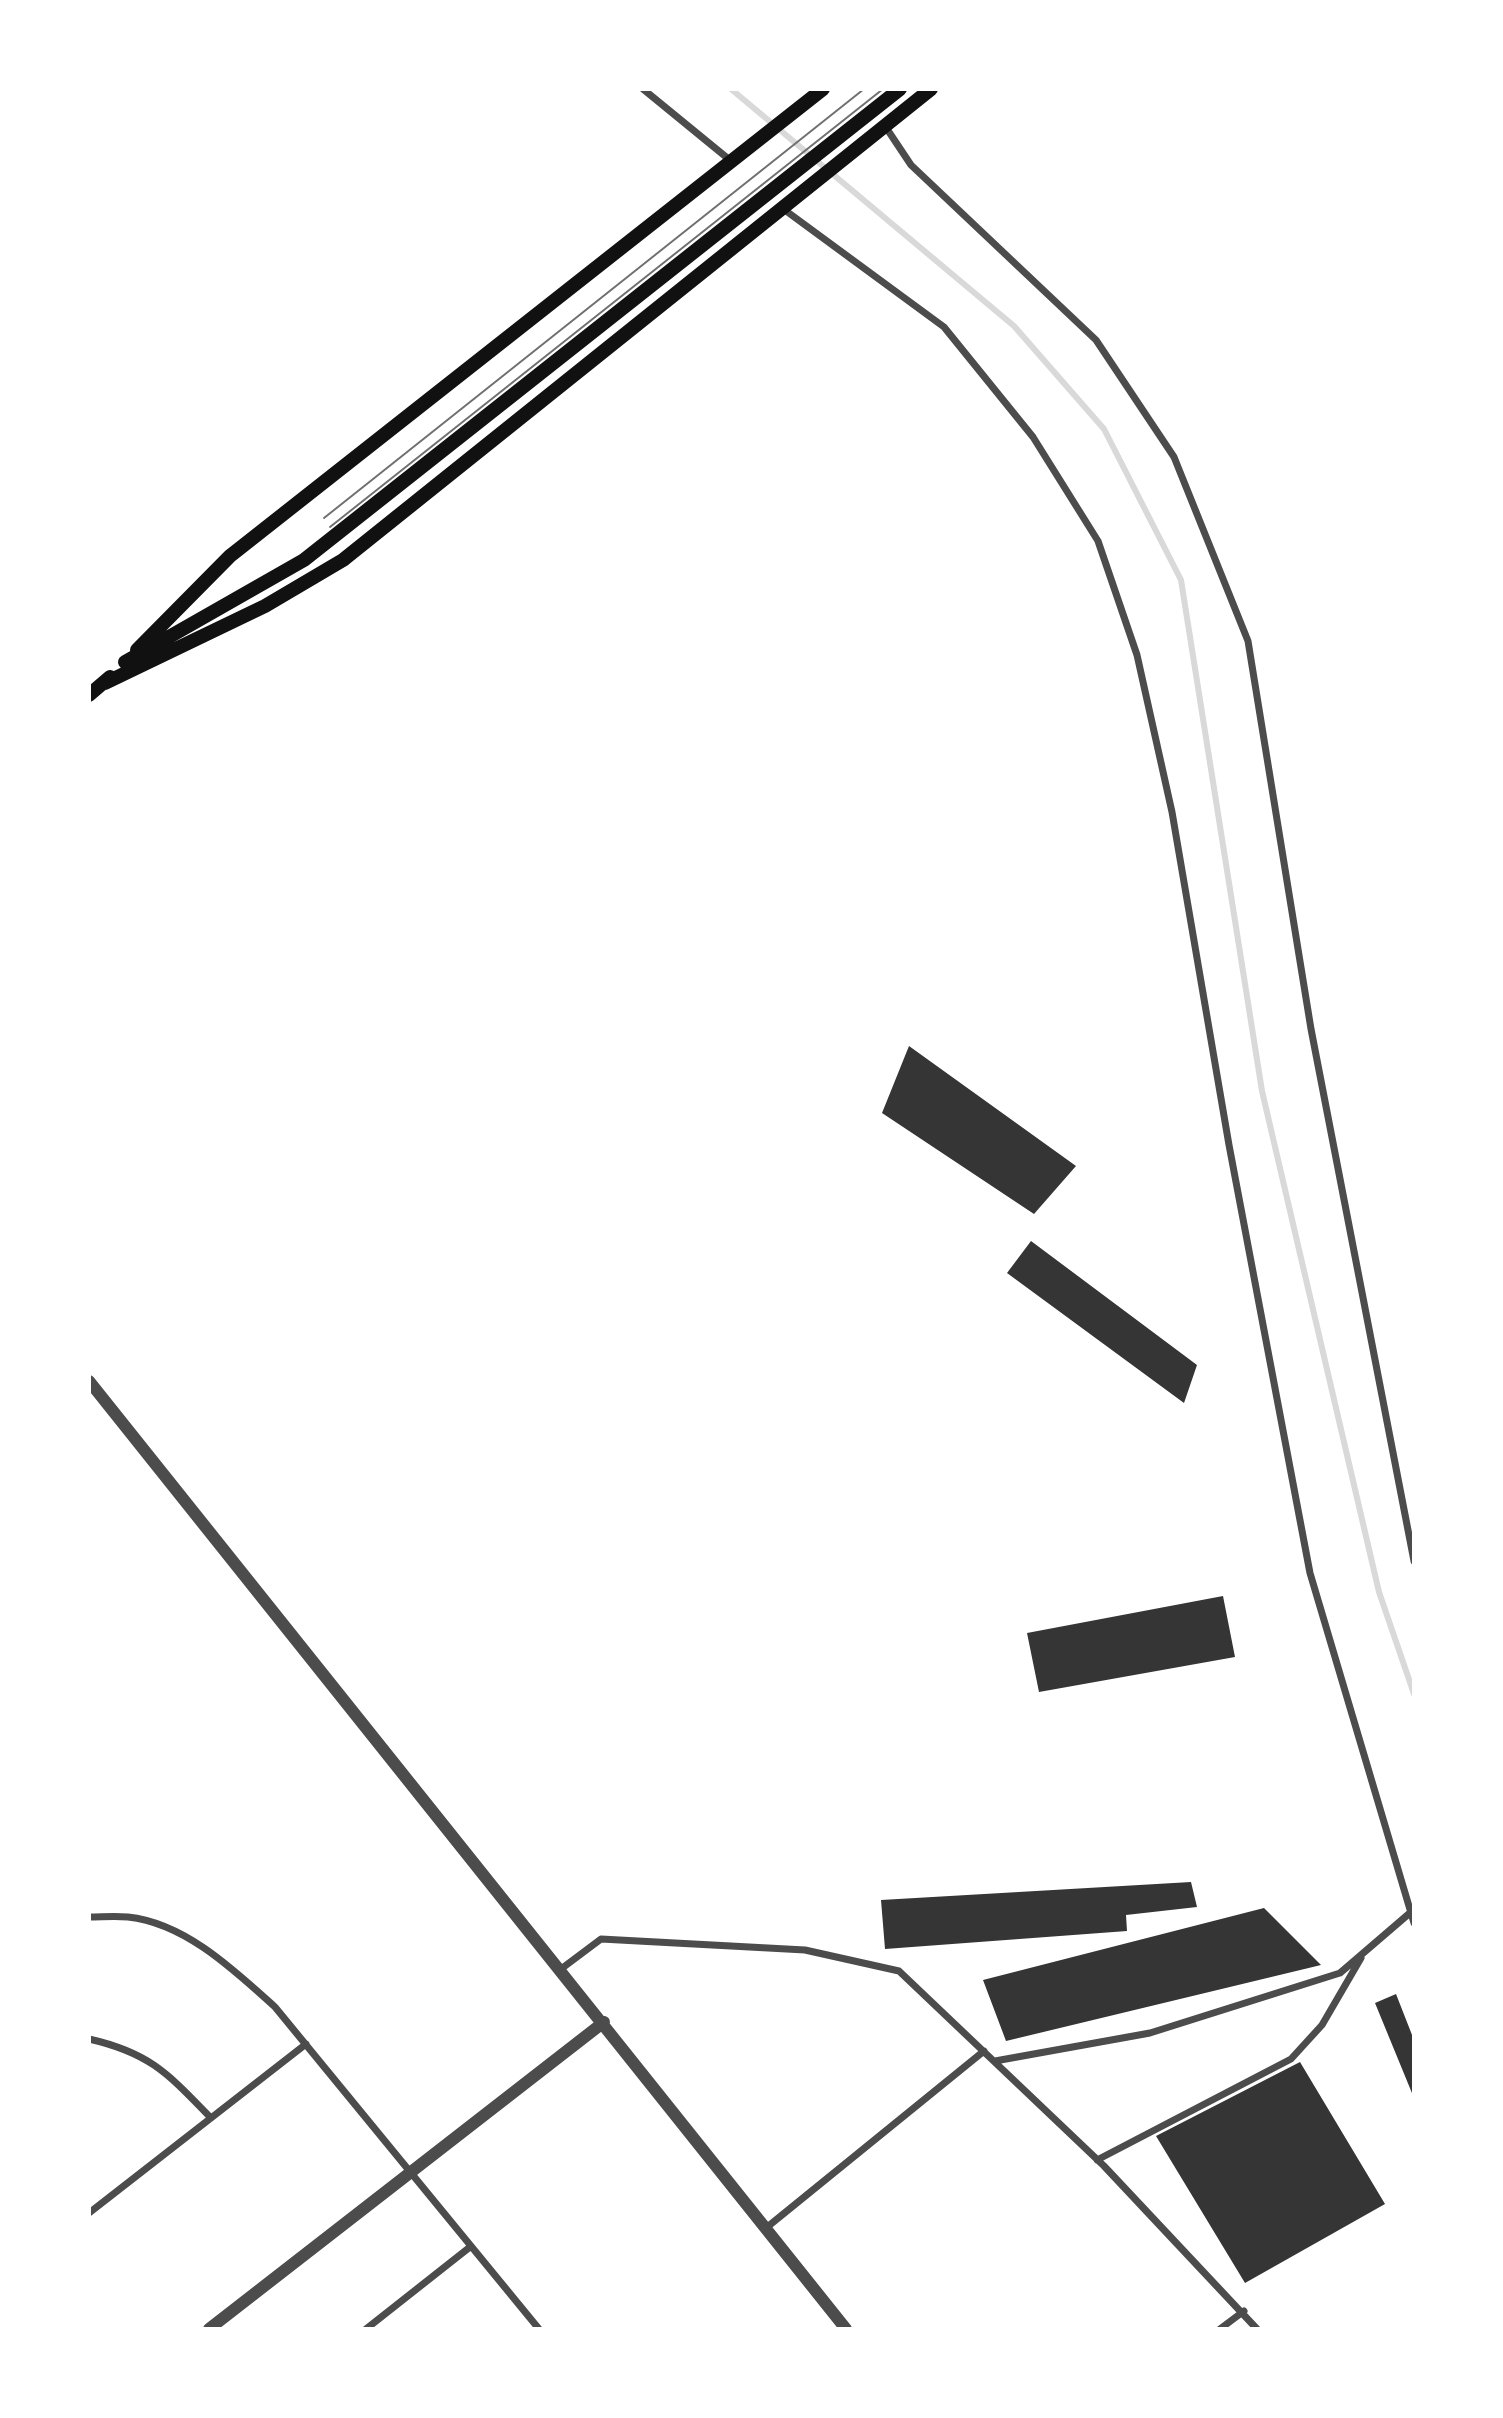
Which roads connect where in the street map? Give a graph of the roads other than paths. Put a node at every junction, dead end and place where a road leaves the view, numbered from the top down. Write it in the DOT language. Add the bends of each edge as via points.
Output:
graph roads {
  1 [pos="643,89"];
  2 [pos="900,89"];
  3 [pos="931,89"];
  4 [pos="822,90"];
  5 [pos="886,126"];
  6 [pos="733,160"];
  7 [pos="785,206"];
  8 [pos="125,662"];
  9 [pos="105,683"];
  10 [pos="89,695"];
  11 [pos="89,1381"];
  12 [pos="1414,1561"];
  13 [pos="1412,1912"];
  14 [pos="89,1917"];
  15 [pos="1414,1923"];
  16 [pos="1365,1951"];
  17 [pos="561,1969"];
  18 [pos="604,2022"];
  19 [pos="89,2039"];
  20 [pos="306,2045"];
  21 [pos="984,2051"];
  22 [pos="995,2061"];
  23 [pos="211,2118"];
  24 [pos="1097,2160"];
  25 [pos="409,2174"];
  26 [pos="89,2213"];
  27 [pos="766,2228"];
  28 [pos="470,2246"];
  29 [pos="1244,2311"];
  30 [pos="209,2329"];
  31 [pos="366,2329"];
  32 [pos="539,2329"];
  33 [pos="846,2329"];
  34 [pos="1220,2329"];
  35 [pos="1257,2329"];
  1 -- 6 [label="street"];
  2 -- 8 [label="main road" via="304,560"];
  3 -- 5 [label="main road"];
  4 -- 6 [label="main road"];
  5 -- 7 [label="main road"];
  5 -- 12 [label="street" via="911,164 1096,340 1174,457 1248,641 1311,1029"];
  6 -- 8 [label="main road" via="230,556"];
  7 -- 9 [label="main road" via="343,560 265,606"];
  7 -- 13 [label="street" via="944,327 1033,437 1098,541 1138,655 1172,811 1310,1573"];
  8 -- 9 [label="main road"];
  9 -- 10 [label="main road"];
  11 -- 17 [label="street"];
  13 -- 15 [label="street"];
  13 -- 16 [label="street"];
  14 -- 20 [label="street" via="130,1917 179,1934 229,1965 275,2007"];
  16 -- 22 [label="street" via="1340,1973 1224,2011 1150,2033"];
  16 -- 24 [label="street" via="1322,2025 1291,2059"];
  17 -- 18 [label="street"];
  17 -- 21 [label="street" via="601,1940 805,1950 899,1971"];
  18 -- 25 [label="street"];
  18 -- 27 [label="street"];
  19 -- 23 [label="street" via="125,2048 164,2069"];
  20 -- 23 [label="street"];
  20 -- 25 [label="street"];
  21 -- 22 [label="street"];
  21 -- 27 [label="street"];
  22 -- 24 [label="street"];
  23 -- 26 [label="street"];
  24 -- 29 [label="street"];
  25 -- 28 [label="street"];
  25 -- 30 [label="street"];
  27 -- 33 [label="street"];
  28 -- 31 [label="street"];
  28 -- 32 [label="street"];
  29 -- 34 [label="street"];
  29 -- 35 [label="street"];
}
